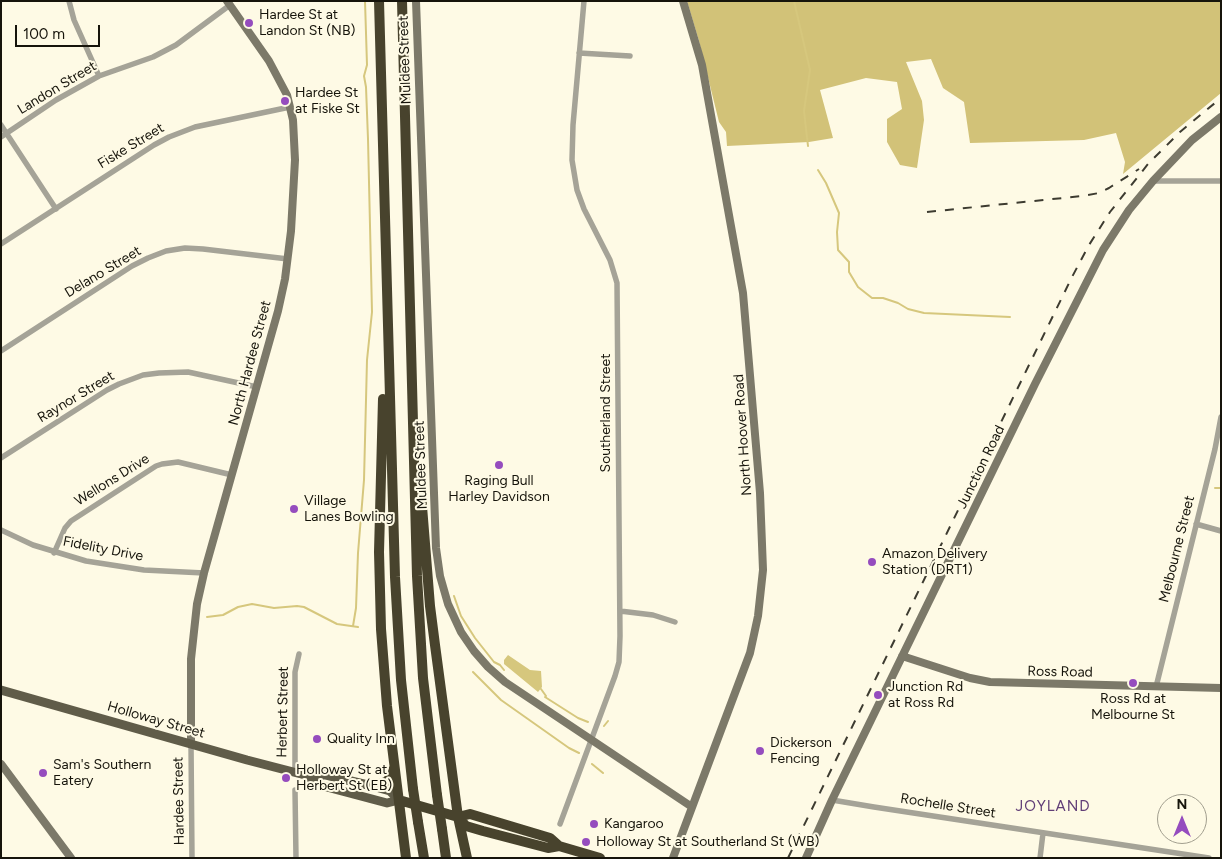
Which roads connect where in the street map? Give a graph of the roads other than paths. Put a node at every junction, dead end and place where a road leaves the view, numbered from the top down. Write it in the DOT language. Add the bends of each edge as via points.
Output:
graph roads {
  1 [pos="69,1"];
  2 [pos="379,1"];
  3 [pos="402,1"];
  4 [pos="416,1"];
  5 [pos="584,1"];
  6 [pos="683,1"];
  7 [pos="228,3"];
  8 [pos="580,53"];
  9 [pos="630,56"];
  10 [pos="99,76"];
  11 [pos="290,107"];
  12 [pos="1221,117"];
  13 [pos="1,125"];
  14 [pos="4,135"];
  15 [pos="1153,181"];
  16 [pos="1221,181"];
  17 [pos="56,209"];
  18 [pos="1,244"];
  19 [pos="288,259"];
  20 [pos="387,336"];
  21 [pos="1,351"];
  22 [pos="257,387"];
  23 [pos="1221,417"];
  24 [pos="1218,449"];
  25 [pos="414,454"];
  26 [pos="1,458"];
  27 [pos="232,476"];
  28 [pos="1196,524"];
  29 [pos="1,530"];
  30 [pos="1221,531"];
  31 [pos="54,553"];
  32 [pos="204,573"];
  33 [pos="620,611"];
  34 [pos="675,622"];
  35 [pos="299,654"];
  36 [pos="902,656"];
  37 [pos="1156,687"];
  38 [pos="1221,688"];
  39 [pos="1,690"];
  40 [pos="592,740"];
  41 [pos="192,744"];
  42 [pos="1,764"];
  43 [pos="394,768"];
  44 [pos="295,772"];
  45 [pos="304,775"];
  46 [pos="372,786"];
  47 [pos="295,790"];
  48 [pos="398,800"];
  49 [pos="832,800"];
  50 [pos="692,807"];
  51 [pos="458,817"];
  52 [pos="560,824"];
  53 [pos="483,831"];
  54 [pos="1043,833"];
  55 [pos="559,846"];
  56 [pos="466,855"];
  57 [pos="71,858"];
  58 [pos="192,858"];
  59 [pos="296,858"];
  60 [pos="406,858"];
  61 [pos="424,858"];
  62 [pos="446,858"];
  63 [pos="600,858"];
  64 [pos="673,858"];
  65 [pos="806,858"];
  66 [pos="1040,858"];
  67 [pos="1209,858"];
  1 -- 10 [label="street"];
  2 -- 20 [label="highway"];
  3 -- 25 [label="highway"];
  4 -- 40 [label="street, Muldee Street" via="436,548 442,585 461,632 488,667 514,689"];
  5 -- 8 [label="street, Southerland Street"];
  6 -- 50 [label="street, North Hoover Road" via="702,65 743,293 760,493 763,570 753,643"];
  7 -- 10 [label="street, Landon Street" via="176,45 153,57"];
  7 -- 11 [label="street, North Hardee Street" via="275,71"];
  8 -- 9 [label="street"];
  8 -- 33 [label="street, Southerland Street" via="572,138 574,176 584,209 614,269 618,296"];
  10 -- 14 [label="street, Landon Street"];
  11 -- 17 [label="street, Fiske Street" via="195,127 169,137"];
  11 -- 19 [label="street, North Hardee Street" via="295,147"];
  12 -- 15 [label="street, Junction Road" via="1192,140"];
  13 -- 14 [label="street"];
  14 -- 17 [label="street"];
  15 -- 16 [label="street"];
  15 -- 36 [label="street, Junction Road" via="1113,233 1084,285"];
  17 -- 18 [label="street, Fiske Street"];
  19 -- 21 [label="street, Delano Street" via="203,249 166,252 132,266"];
  19 -- 22 [label="street, North Hardee Street" via="278,312"];
  20 -- 43 [label="highway" via="379,578"];
  20 -- 61 [label="highway, bridge" via="397,628 408,746"];
  22 -- 26 [label="street, Raynor Street" via="188,372 143,376 107,390"];
  22 -- 27 [label="street, North Hardee Street"];
  23 -- 24 [label="street, Melbourne Street"];
  24 -- 28 [label="street, Melbourne Street"];
  25 -- 51 [label="highway"];
  25 -- 62 [label="highway, bridge" via="420,627 430,744"];
  27 -- 31 [label="street, Wellons Drive" via="178,462 156,466 71,522"];
  27 -- 32 [label="street, North Hardee Street"];
  28 -- 30 [label="street"];
  28 -- 37 [label="street, Melbourne Street"];
  29 -- 31 [label="street, Fidelity Drive"];
  31 -- 32 [label="street, Fidelity Drive" via="113,567"];
  32 -- 41 [label="street, North Hardee Street" via="192,639"];
  33 -- 34 [label="street" via="648,614"];
  33 -- 40 [label="street, Southerland Street" via="617,669"];
  35 -- 44 [label="street, Herbert Street" via="295,672"];
  36 -- 37 [label="street, Ross Road" via="990,682"];
  36 -- 49 [label="street, Junction Road"];
  37 -- 38 [label="street, Ross Road"];
  39 -- 41 [label="main road, Holloway Street"];
  40 -- 50 [label="street, Muldee Street"];
  40 -- 52 [label="street, Southerland Street"];
  41 -- 44 [label="main road, Holloway Street"];
  41 -- 58 [label="street, Hardee Street"];
  42 -- 57 [label="street"];
  43 -- 46 [label="highway" via="386,782"];
  43 -- 48 [label="highway"];
  44 -- 45 [label="main road, Holloway Street"];
  45 -- 46 [label="main road, Holloway Street" via="326,775"];
  45 -- 48 [label="main road, Holloway Street" via="323,786 387,803"];
  46 -- 48 [label="main road, Holloway Street" via="390,792"];
  47 -- 59 [label="street"];
  48 -- 51 [label="highway, Holloway Street"];
  48 -- 60 [label="highway"];
  49 -- 54 [label="street, Rochelle Street"];
  49 -- 65 [label="street, Junction Road"];
  50 -- 64 [label="street, North Hoover Road"];
  51 -- 53 [label="highway, Holloway Street" via="466,826"];
  51 -- 55 [label="highway, Holloway Street" via="470,814 550,838"];
  51 -- 56 [label="highway"];
  53 -- 55 [label="highway, Holloway Street" via="548,848"];
  53 -- 56 [label="highway" via="468,839"];
  54 -- 66 [label="street"];
  54 -- 67 [label="street, Rochelle Street"];
  55 -- 63 [label="highway, Holloway Street"];
}
